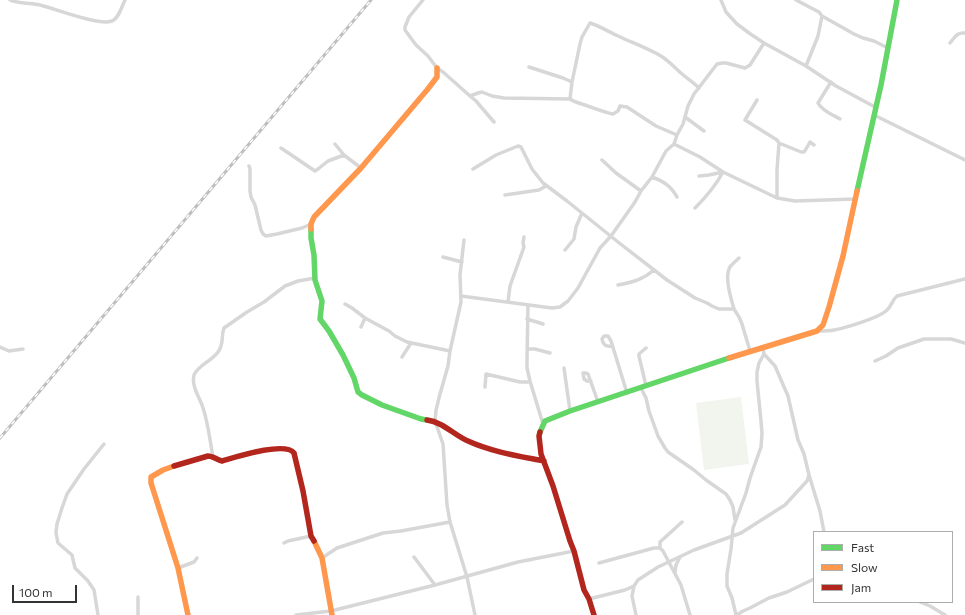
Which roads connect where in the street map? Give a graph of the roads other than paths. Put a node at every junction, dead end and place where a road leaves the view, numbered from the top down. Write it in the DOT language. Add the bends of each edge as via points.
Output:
graph roads {
  1 [pos="10,0"];
  2 [pos="125,0"];
  3 [pos="423,0"];
  4 [pos="721,0"];
  5 [pos="796,0"];
  6 [pos="897,0"];
  7 [pos="822,16"];
  8 [pos="965,34"];
  9 [pos="764,43"];
  10 [pos="950,43"];
  11 [pos="888,48"];
  12 [pos="806,66"];
  13 [pos="529,67"];
  14 [pos="437,68"];
  15 [pos="572,82"];
  16 [pos="831,82"];
  17 [pos="699,88"];
  18 [pos="470,96"];
  19 [pos="570,99"];
  20 [pos="757,100"];
  21 [pos="875,108"];
  22 [pos="874,115"];
  23 [pos="685,117"];
  24 [pos="840,119"];
  25 [pos="494,122"];
  26 [pos="704,131"];
  27 [pos="677,135"];
  28 [pos="778,143"];
  29 [pos="335,144"];
  30 [pos="674,144"];
  31 [pos="814,144"];
  32 [pos="281,148"];
  33 [pos="344,155"];
  34 [pos="602,160"];
  35 [pos="965,160"];
  36 [pos="249,166"];
  37 [pos="361,168"];
  38 [pos="473,168"];
  39 [pos="723,172"];
  40 [pos="699,176"];
  41 [pos="652,177"];
  42 [pos="546,186"];
  43 [pos="641,190"];
  44 [pos="506,194"];
  45 [pos="677,197"];
  46 [pos="777,198"];
  47 [pos="855,198"];
  48 [pos="695,208"];
  49 [pos="582,213"];
  50 [pos="311,224"];
  51 [pos="611,236"];
  52 [pos="524,237"];
  53 [pos="464,240"];
  54 [pos="565,250"];
  55 [pos="443,257"];
  56 [pos="739,258"];
  57 [pos="462,262"];
  58 [pos="654,270"];
  59 [pos="315,278"];
  60 [pos="965,279"];
  61 [pos="618,286"];
  62 [pos="460,296"];
  63 [pos="508,302"];
  64 [pos="344,304"];
  65 [pos="528,305"];
  66 [pos="734,309"];
  67 [pos="365,318"];
  68 [pos="527,319"];
  69 [pos="543,324"];
  70 [pos="361,327"];
  71 [pos="817,331"];
  72 [pos="411,343"];
  73 [pos="965,343"];
  74 [pos="612,346"];
  75 [pos="0,348"];
  76 [pos="646,348"];
  77 [pos="23,349"];
  78 [pos="527,349"];
  79 [pos="450,351"];
  80 [pos="750,351"];
  81 [pos="764,351"];
  82 [pos="550,353"];
  83 [pos="402,357"];
  84 [pos="875,361"];
  85 [pos="564,368"];
  86 [pos="590,381"];
  87 [pos="530,382"];
  88 [pos="485,387"];
  89 [pos="643,387"];
  90 [pos="627,393"];
  91 [pos="598,402"];
  92 [pos="570,411"];
  93 [pos="435,421"];
  94 [pos="543,424"];
  95 [pos="104,444"];
  96 [pos="213,457"];
  97 [pos="544,461"];
  98 [pos="809,475"];
  99 [pos="735,521"];
  100 [pos="450,522"];
  101 [pos="682,522"];
  102 [pos="824,531"];
  103 [pos="311,536"];
  104 [pos="733,536"];
  105 [pos="284,543"];
  106 [pos="660,548"];
  107 [pos="574,551"];
  108 [pos="680,556"];
  109 [pos="414,557"];
  110 [pos="197,558"];
  111 [pos="322,558"];
  112 [pos="598,562"];
  113 [pos="669,562"];
  114 [pos="178,568"];
  115 [pos="676,574"];
  116 [pos="468,576"];
  117 [pos="813,580"];
  118 [pos="435,585"];
  119 [pos="634,586"];
  120 [pos="625,590"];
  121 [pos="632,596"];
  122 [pos="138,597"];
  123 [pos="589,599"];
  124 [pos="922,603"];
  125 [pos="331,613"];
  126 [pos="98,615"];
  127 [pos="138,615"];
  128 [pos="188,615"];
  129 [pos="296,615"];
  130 [pos="474,615"];
  131 [pos="594,615"];
  132 [pos="636,615"];
  133 [pos="690,615"];
  134 [pos="737,615"];
  135 [pos="945,615"];
  1 -- 2 [label="street" via="40,5 93,20 111,21 116,18"];
  3 -- 14 [label="street" via="409,17 405,30"];
  4 -- 9 [label="street" via="726,12"];
  5 -- 7 [label="street"];
  6 -- 11 [label="street"];
  7 -- 11 [label="street" via="854,34"];
  7 -- 12 [label="street" via="818,36"];
  8 -- 10 [label="street" via="958,34"];
  9 -- 12 [label="street"];
  9 -- 17 [label="street" via="747,67 717,64"];
  11 -- 21 [label="street"];
  12 -- 16 [label="street"];
  13 -- 15 [label="street"];
  14 -- 18 [label="street"];
  14 -- 37 [label="street" via="435,80"];
  15 -- 17 [label="street" via="580,44 590,23 661,56"];
  15 -- 19 [label="street"];
  16 -- 21 [label="street"];
  16 -- 24 [label="street" via="818,103 824,110"];
  17 -- 23 [label="street" via="688,106"];
  18 -- 19 [label="street" via="482,92 504,98"];
  18 -- 25 [label="street"];
  19 -- 27 [label="street" via="613,114 620,106 627,108 656,126"];
  20 -- 28 [label="street" via="745,120"];
  21 -- 22 [label="street"];
  22 -- 35 [label="street"];
  22 -- 47 [label="street"];
  23 -- 26 [label="street"];
  23 -- 27 [label="street"];
  27 -- 30 [label="street"];
  28 -- 31 [label="street" via="801,152 804,152 810,142"];
  28 -- 46 [label="street"];
  29 -- 33 [label="street"];
  30 -- 39 [label="street"];
  30 -- 41 [label="street" via="666,151"];
  32 -- 33 [label="street" via="315,171 328,161"];
  33 -- 37 [label="street"];
  34 -- 43 [label="street"];
  36 -- 50 [label="street" via="251,197 263,234 277,234"];
  37 -- 50 [label="street" via="314,217"];
  38 -- 42 [label="street" via="518,146"];
  39 -- 40 [label="street"];
  39 -- 46 [label="street"];
  39 -- 48 [label="street"];
  41 -- 43 [label="street"];
  41 -- 45 [label="street" via="673,190"];
  42 -- 44 [label="street" via="539,190"];
  42 -- 49 [label="street"];
  43 -- 51 [label="street"];
  46 -- 47 [label="street"];
  47 -- 71 [label="street" via="829,307 823,325"];
  49 -- 51 [label="street"];
  49 -- 54 [label="street" via="574,239"];
  50 -- 59 [label="street"];
  51 -- 58 [label="street"];
  51 -- 65 [label="street" via="600,248 568,301 560,307 552,308"];
  52 -- 63 [label="street" via="524,247 510,286"];
  53 -- 57 [label="street"];
  55 -- 57 [label="street"];
  56 -- 66 [label="street" via="728,272"];
  57 -- 62 [label="street"];
  58 -- 61 [label="street" via="638,281"];
  58 -- 66 [label="street" via="695,298 719,309"];
  59 -- 93 [label="street" via="322,301 320,318 343,355 358,392 382,405 421,419"];
  59 -- 96 [label="street" via="285,286 224,328 220,350 197,370 193,382 204,408"];
  60 -- 71 [label="street" via="897,296 892,300 889,309 881,314 834,330"];
  62 -- 63 [label="street"];
  62 -- 79 [label="street" via="461,302"];
  63 -- 65 [label="street"];
  64 -- 67 [label="street"];
  65 -- 68 [label="street"];
  66 -- 80 [label="street" via="742,324"];
  67 -- 70 [label="street"];
  67 -- 72 [label="street"];
  68 -- 69 [label="street"];
  68 -- 78 [label="street"];
  71 -- 81 [label="street"];
  72 -- 79 [label="street"];
  72 -- 83 [label="street"];
  73 -- 84 [label="street" via="951,339 924,339 898,348"];
  74 -- 90 [label="street"];
  75 -- 77 [label="street" via="9,351"];
  76 -- 89 [label="street" via="639,354"];
  78 -- 82 [label="street"];
  78 -- 87 [label="street"];
  79 -- 93 [label="street"];
  80 -- 81 [label="street"];
  80 -- 89 [label="street"];
  81 -- 98 [label="street" via="775,366 788,396"];
  81 -- 99 [label="street" via="757,372 761,447"];
  85 -- 92 [label="street"];
  86 -- 91 [label="street"];
  87 -- 88 [label="street" via="486,374"];
  87 -- 94 [label="street"];
  89 -- 90 [label="street"];
  89 -- 99 [label="street" via="649,412 665,448 726,494 733,507"];
  90 -- 91 [label="street"];
  91 -- 92 [label="street"];
  92 -- 94 [label="street"];
  93 -- 97 [label="street" via="476,444 523,458"];
  93 -- 100 [label="street" via="443,444"];
  94 -- 97 [label="street" via="539,436"];
  95 -- 126 [label="street" via="67,494 56,533 58,543 72,555 76,568 94,590"];
  96 -- 103 [label="street" via="222,461 257,452 287,449 293,451"];
  96 -- 114 [label="street" via="208,456 175,466 153,476 150,480"];
  97 -- 107 [label="street"];
  98 -- 102 [label="street"];
  98 -- 104 [label="street" via="807,481 785,504 742,533"];
  99 -- 104 [label="street"];
  100 -- 111 [label="street" via="383,533 337,548"];
  100 -- 116 [label="street"];
  101 -- 106 [label="street" via="660,542"];
  103 -- 105 [label="street"];
  103 -- 111 [label="street"];
  104 -- 108 [label="street"];
  104 -- 134 [label="street" via="726,582"];
  106 -- 112 [label="street"];
  106 -- 113 [label="street"];
  107 -- 116 [label="street" via="518,562"];
  107 -- 123 [label="street" via="584,590"];
  108 -- 113 [label="street"];
  108 -- 115 [label="street"];
  109 -- 118 [label="street"];
  110 -- 114 [label="street" via="194,562"];
  111 -- 125 [label="street"];
  113 -- 115 [label="street"];
  113 -- 119 [label="street" via="638,580"];
  114 -- 128 [label="street"];
  115 -- 133 [label="street"];
  116 -- 118 [label="street"];
  116 -- 130 [label="street"];
  117 -- 134 [label="street"];
  118 -- 125 [label="street"];
  119 -- 120 [label="street"];
  119 -- 121 [label="street"];
  120 -- 121 [label="street"];
  120 -- 123 [label="street"];
  121 -- 132 [label="street"];
  122 -- 127 [label="street"];
  123 -- 131 [label="street"];
  124 -- 135 [label="street"];
  125 -- 129 [label="street"];
}
